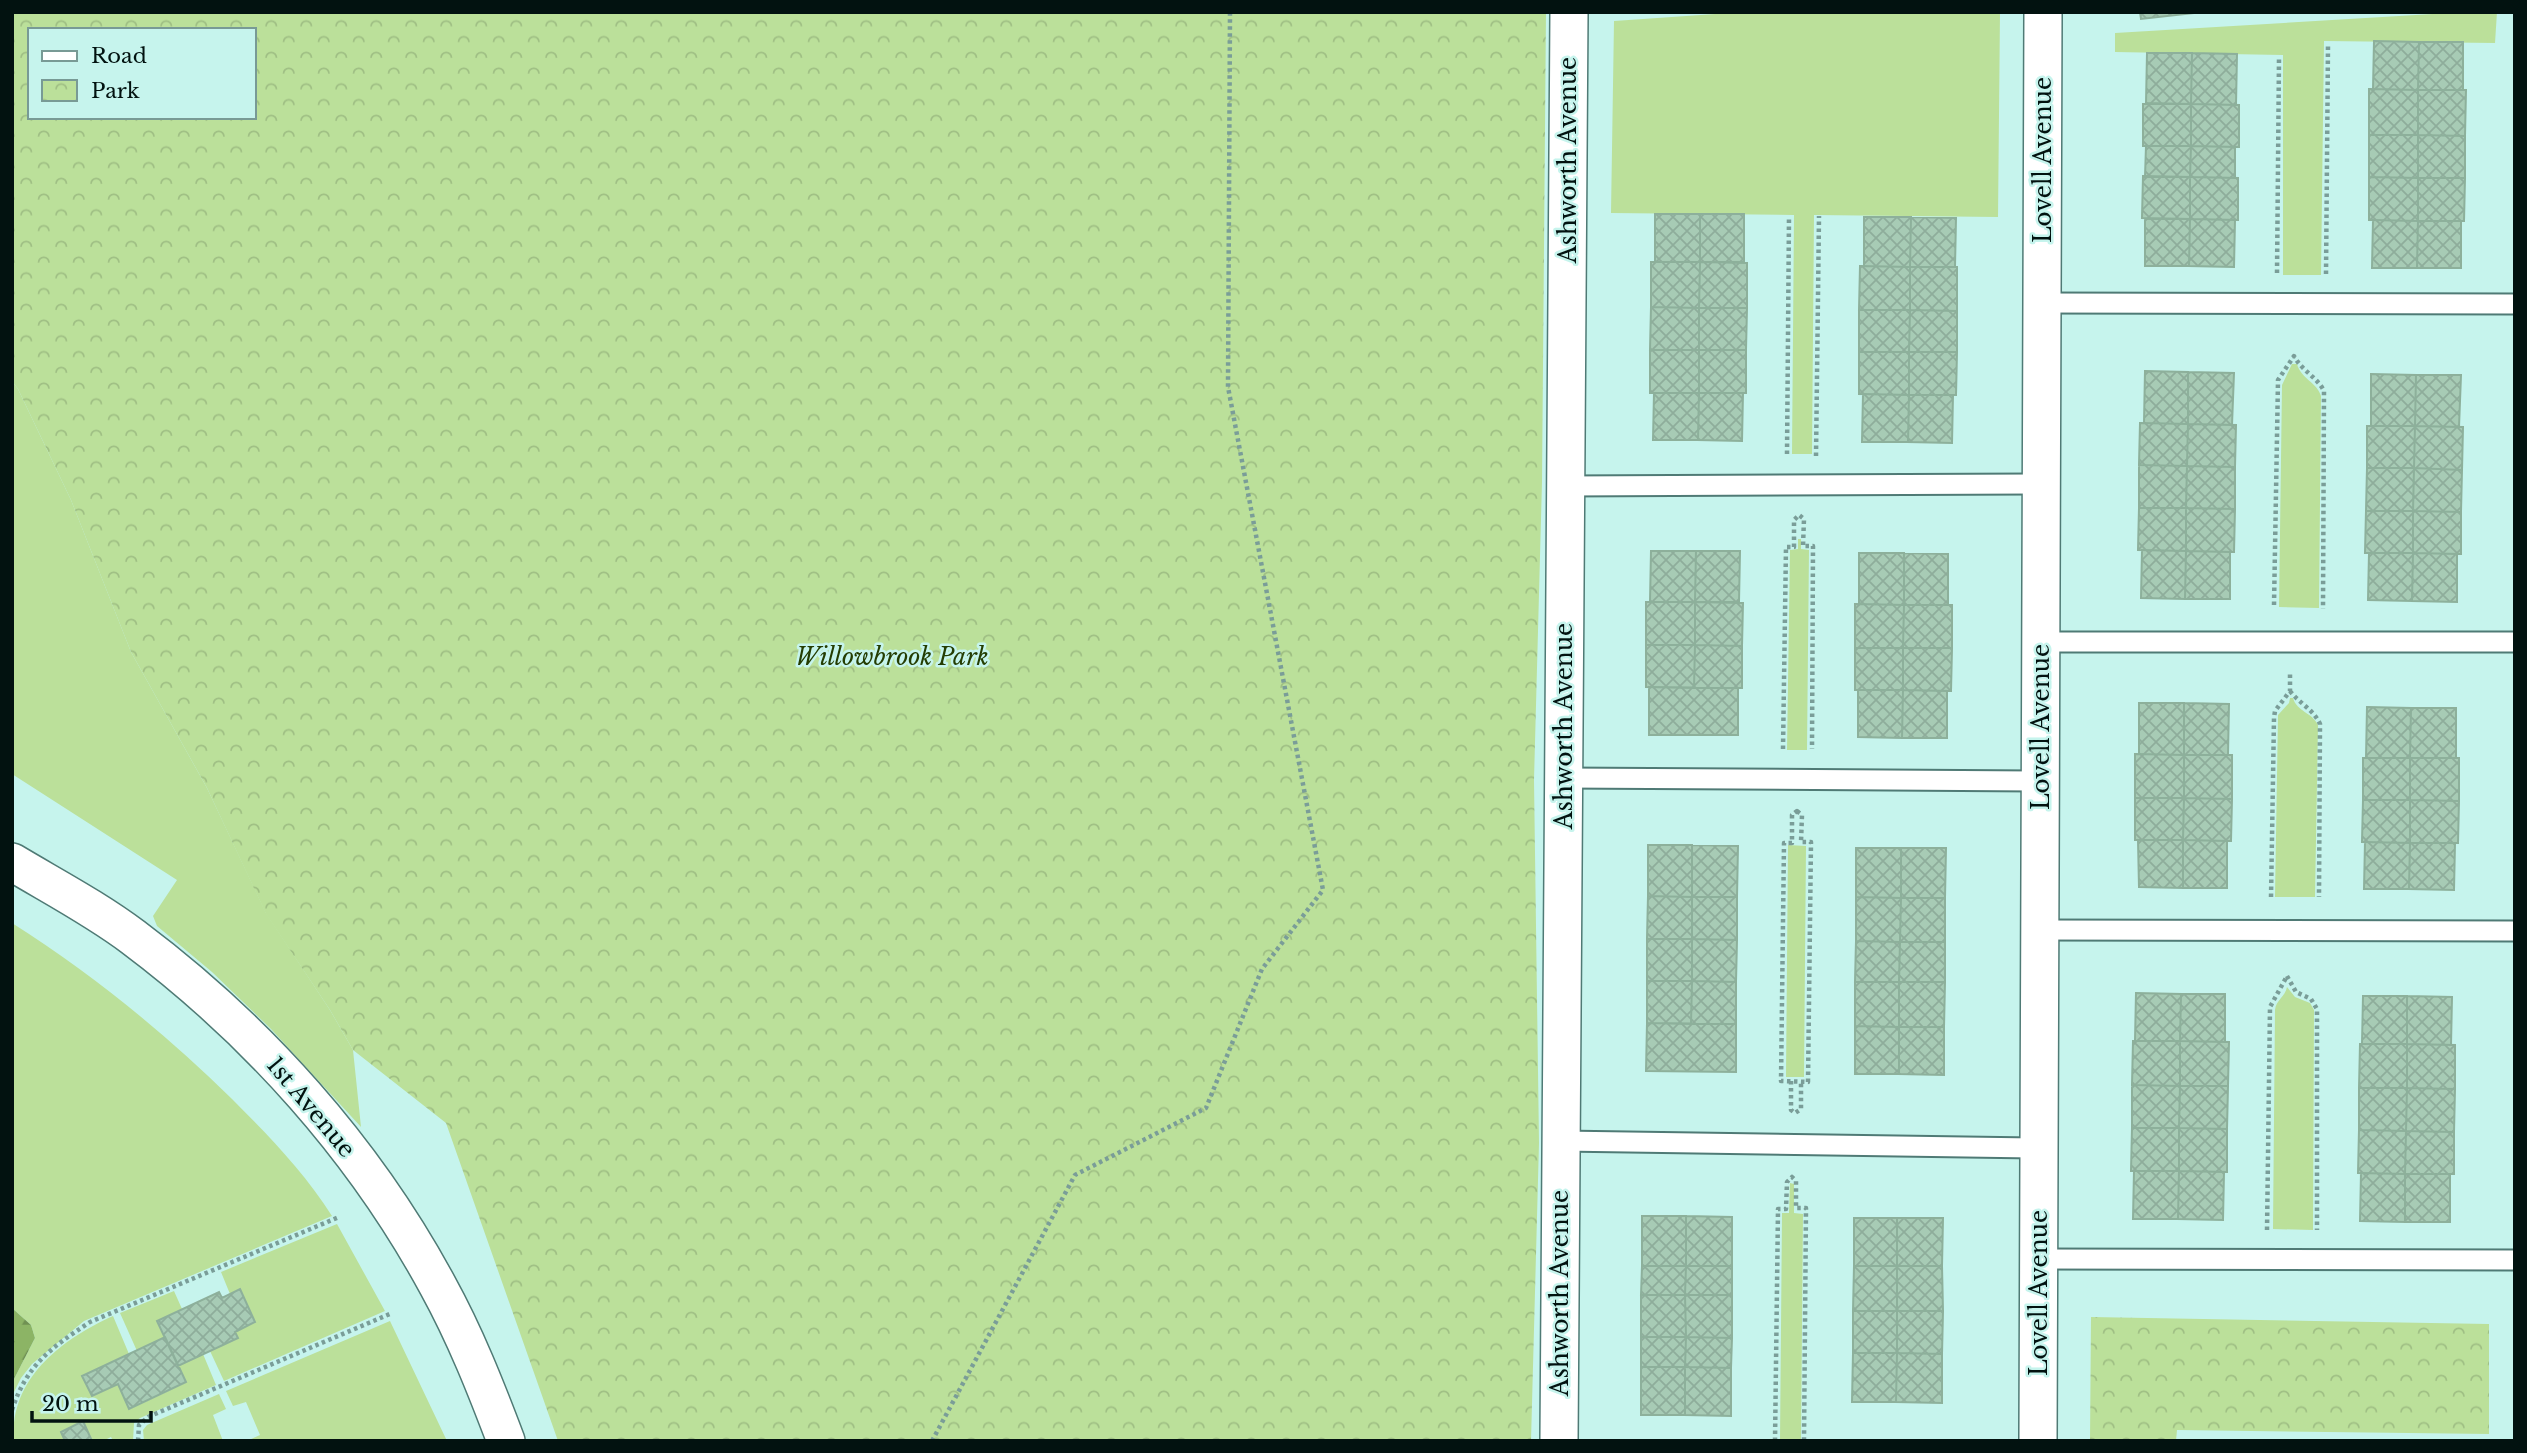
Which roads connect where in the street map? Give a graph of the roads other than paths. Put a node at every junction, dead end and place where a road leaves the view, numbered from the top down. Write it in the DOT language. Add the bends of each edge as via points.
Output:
graph roads {
  1 [pos="1569,12"];
  2 [pos="2043,12"];
  3 [pos="2042,303"];
  4 [pos="2515,304"];
  5 [pos="2041,484"];
  6 [pos="1566,486"];
  7 [pos="2041,642"];
  8 [pos="2515,642"];
  9 [pos="1564,778"];
  10 [pos="2040,781"];
  11 [pos="12,862"];
  12 [pos="2040,930"];
  13 [pos="2515,931"];
  14 [pos="1561,1141"];
  15 [pos="2039,1148"];
  16 [pos="2039,1259"];
  17 [pos="2515,1260"];
  18 [pos="506,1441"];
  19 [pos="1559,1441"];
  20 [pos="2038,1441"];
  1 -- 6 [label="street, Ashworth Avenue"];
  2 -- 3 [label="street, Lovell Avenue"];
  3 -- 4 [label="lane"];
  3 -- 5 [label="street, Lovell Avenue"];
  5 -- 6 [label="lane"];
  5 -- 7 [label="street, Lovell Avenue"];
  6 -- 9 [label="street, Ashworth Avenue"];
  7 -- 8 [label="lane"];
  7 -- 10 [label="street, Lovell Avenue"];
  9 -- 10 [label="lane"];
  9 -- 14 [label="street, Ashworth Avenue"];
  10 -- 12 [label="street, Lovell Avenue"];
  11 -- 18 [label="street, 1st Avenue" via="131,935 180,974 252,1038 317,1109 384,1196 438,1285 477,1365"];
  12 -- 13 [label="lane"];
  12 -- 15 [label="street, Lovell Avenue"];
  14 -- 15 [label="lane"];
  14 -- 19 [label="street, Ashworth Avenue"];
  15 -- 16 [label="street, Lovell Avenue"];
  16 -- 17 [label="lane"];
  16 -- 20 [label="street, Lovell Avenue"];
}
